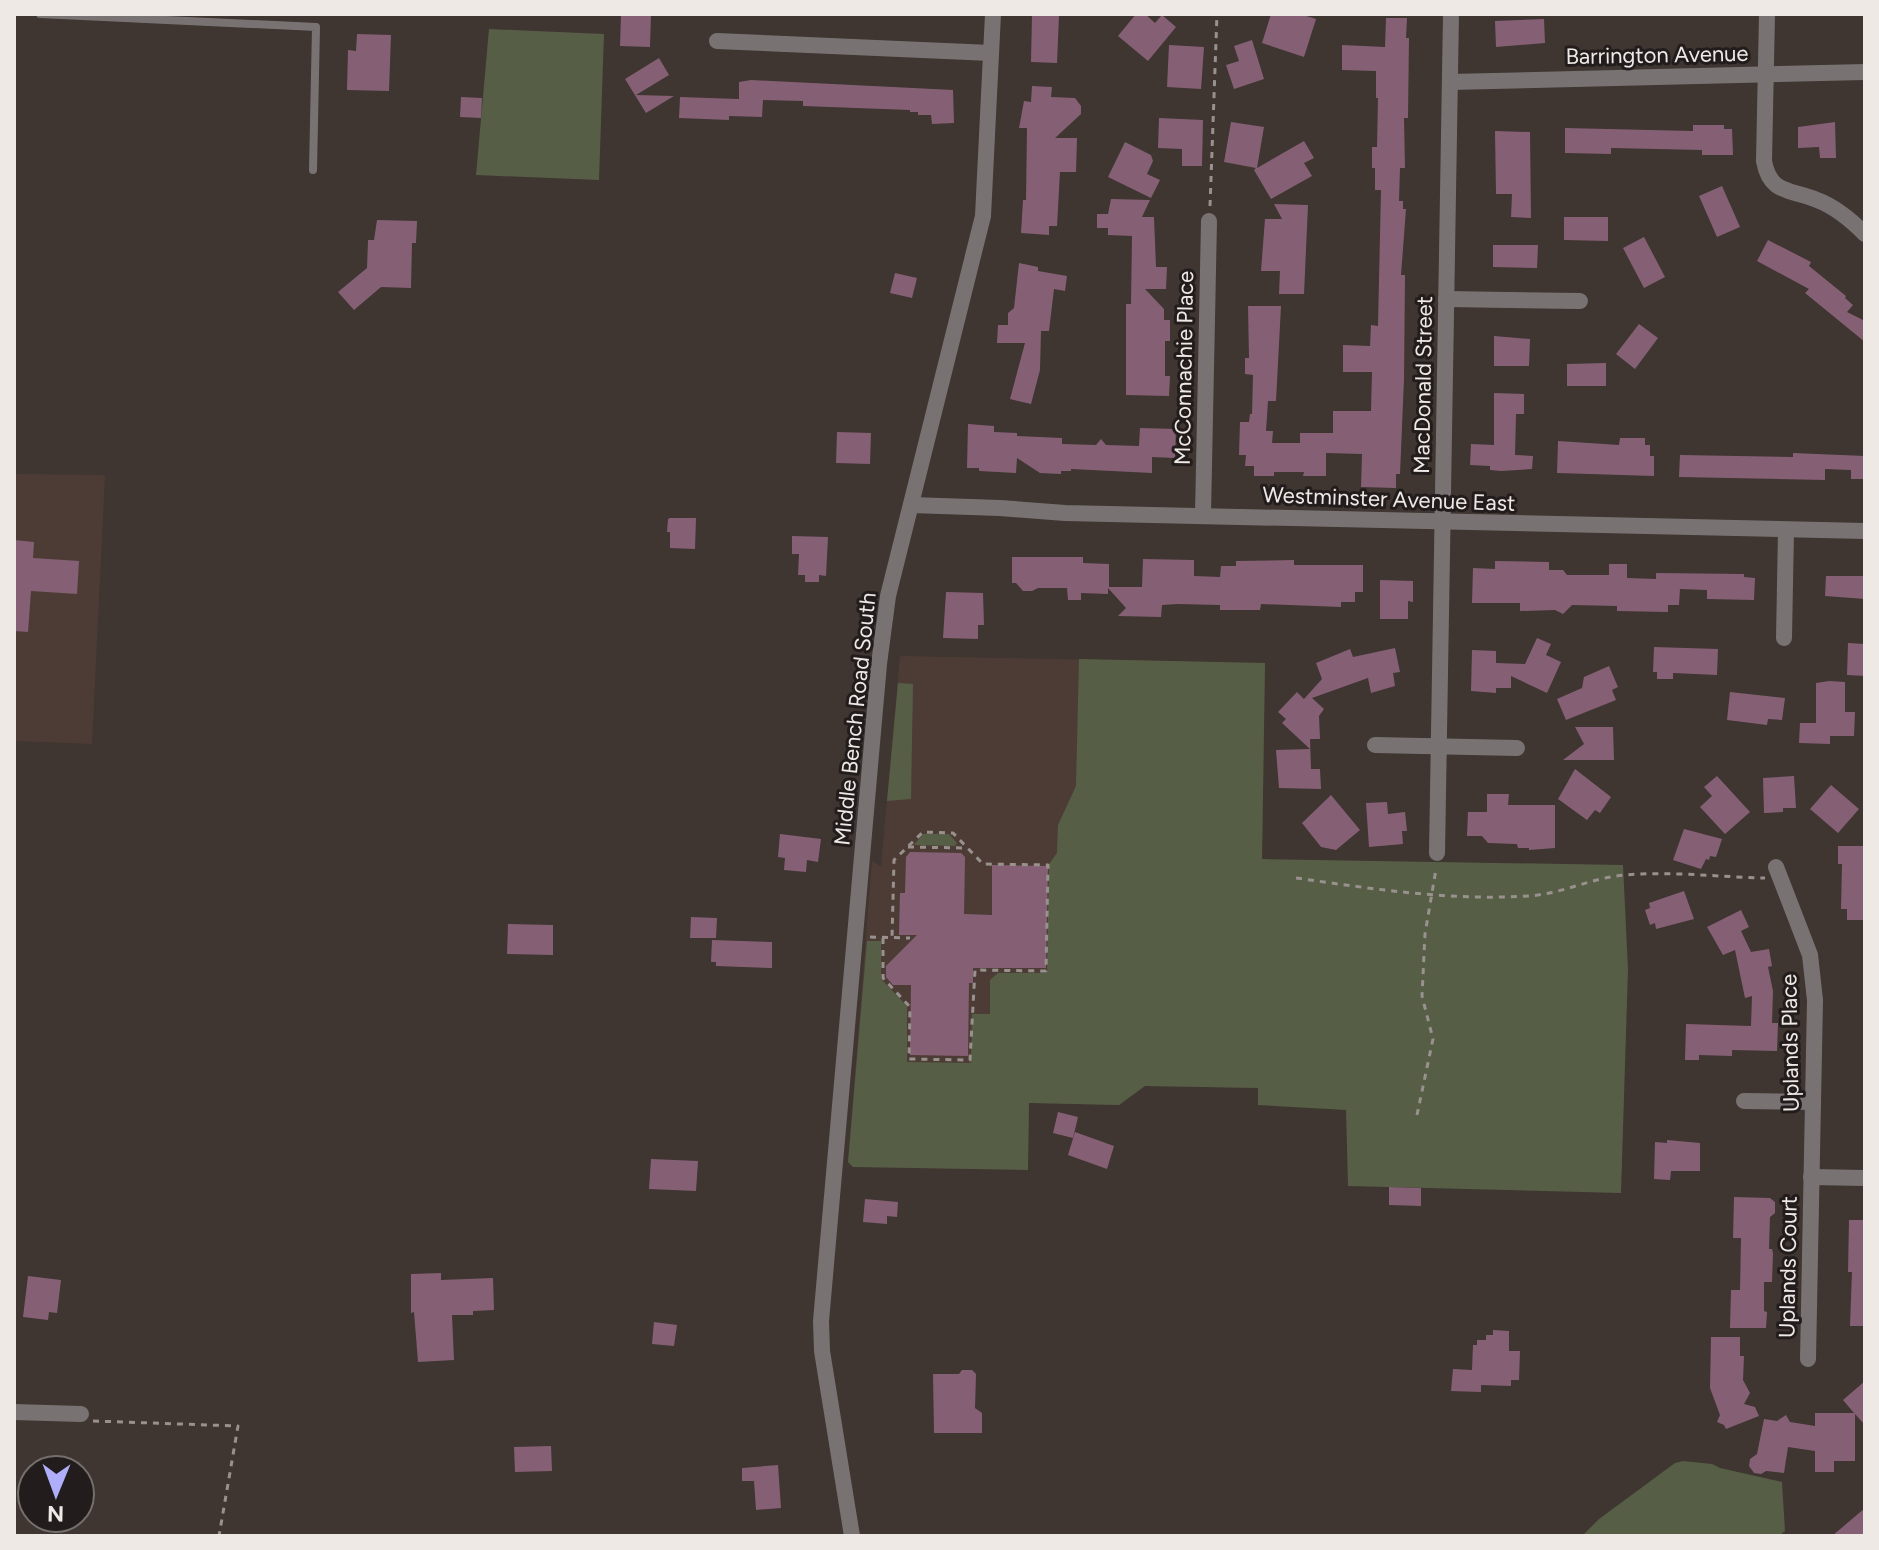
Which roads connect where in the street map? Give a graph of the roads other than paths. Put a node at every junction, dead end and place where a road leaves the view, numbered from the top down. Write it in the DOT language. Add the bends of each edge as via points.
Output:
graph roads {
  1 [pos="40,14"];
  2 [pos="993,14"];
  3 [pos="1451,14"];
  4 [pos="1767,14"];
  5 [pos="717,41"];
  6 [pos="991,53"];
  7 [pos="1865,72"];
  8 [pos="1765,75"];
  9 [pos="1450,82"];
  10 [pos="313,170"];
  11 [pos="1209,221"];
  12 [pos="1865,234"];
  13 [pos="1446,299"];
  14 [pos="1580,301"];
  15 [pos="911,505"];
  16 [pos="1203,515"];
  17 [pos="1442,522"];
  18 [pos="1786,530"];
  19 [pos="1865,531"];
  20 [pos="1784,638"];
  21 [pos="1375,745"];
  22 [pos="1439,746"];
  23 [pos="1517,748"];
  24 [pos="1437,853"];
  25 [pos="1778,873"];
  26 [pos="1744,1101"];
  27 [pos="1813,1102"];
  28 [pos="1811,1177"];
  29 [pos="1865,1178"];
  30 [pos="1808,1359"];
  31 [pos="14,1412"];
  32 [pos="81,1414"];
  33 [pos="852,1536"];
  1 -- 10 [label="lane" via="316,27"];
  2 -- 6 [label="street, Middle Bench Road South"];
  3 -- 9 [label="street, MacDonald Street"];
  4 -- 8 [label="street"];
  5 -- 6 [label="street"];
  6 -- 15 [label="street, Middle Bench Road South" via="983,216"];
  7 -- 8 [label="street, Barrington Avenue"];
  8 -- 9 [label="street, Barrington Avenue"];
  8 -- 12 [label="street" via="1766,174 1781,189 1832,207"];
  9 -- 13 [label="street, MacDonald Street"];
  11 -- 16 [label="street, McConnachie Place"];
  13 -- 14 [label="street"];
  13 -- 17 [label="street, MacDonald Street"];
  15 -- 16 [label="street, Westminster Avenue East"];
  15 -- 33 [label="street, Middle Bench Road South" via="883,630 821,1321"];
  16 -- 17 [label="street, Westminster Avenue East"];
  17 -- 18 [label="street, Westminster Avenue East"];
  17 -- 22 [label="street, MacDonald Street"];
  18 -- 19 [label="street, Westminster Avenue East"];
  18 -- 20 [label="street"];
  21 -- 22 [label="street"];
  22 -- 23 [label="street"];
  22 -- 24 [label="street, MacDonald Street"];
  25 -- 27 [label="street, Uplands Place" via="1802,929 1814,978"];
  26 -- 27 [label="street"];
  27 -- 28 [label="street, Uplands Place"];
  28 -- 29 [label="street"];
  28 -- 30 [label="street, Uplands Court"];
  31 -- 32 [label="street"];
}
